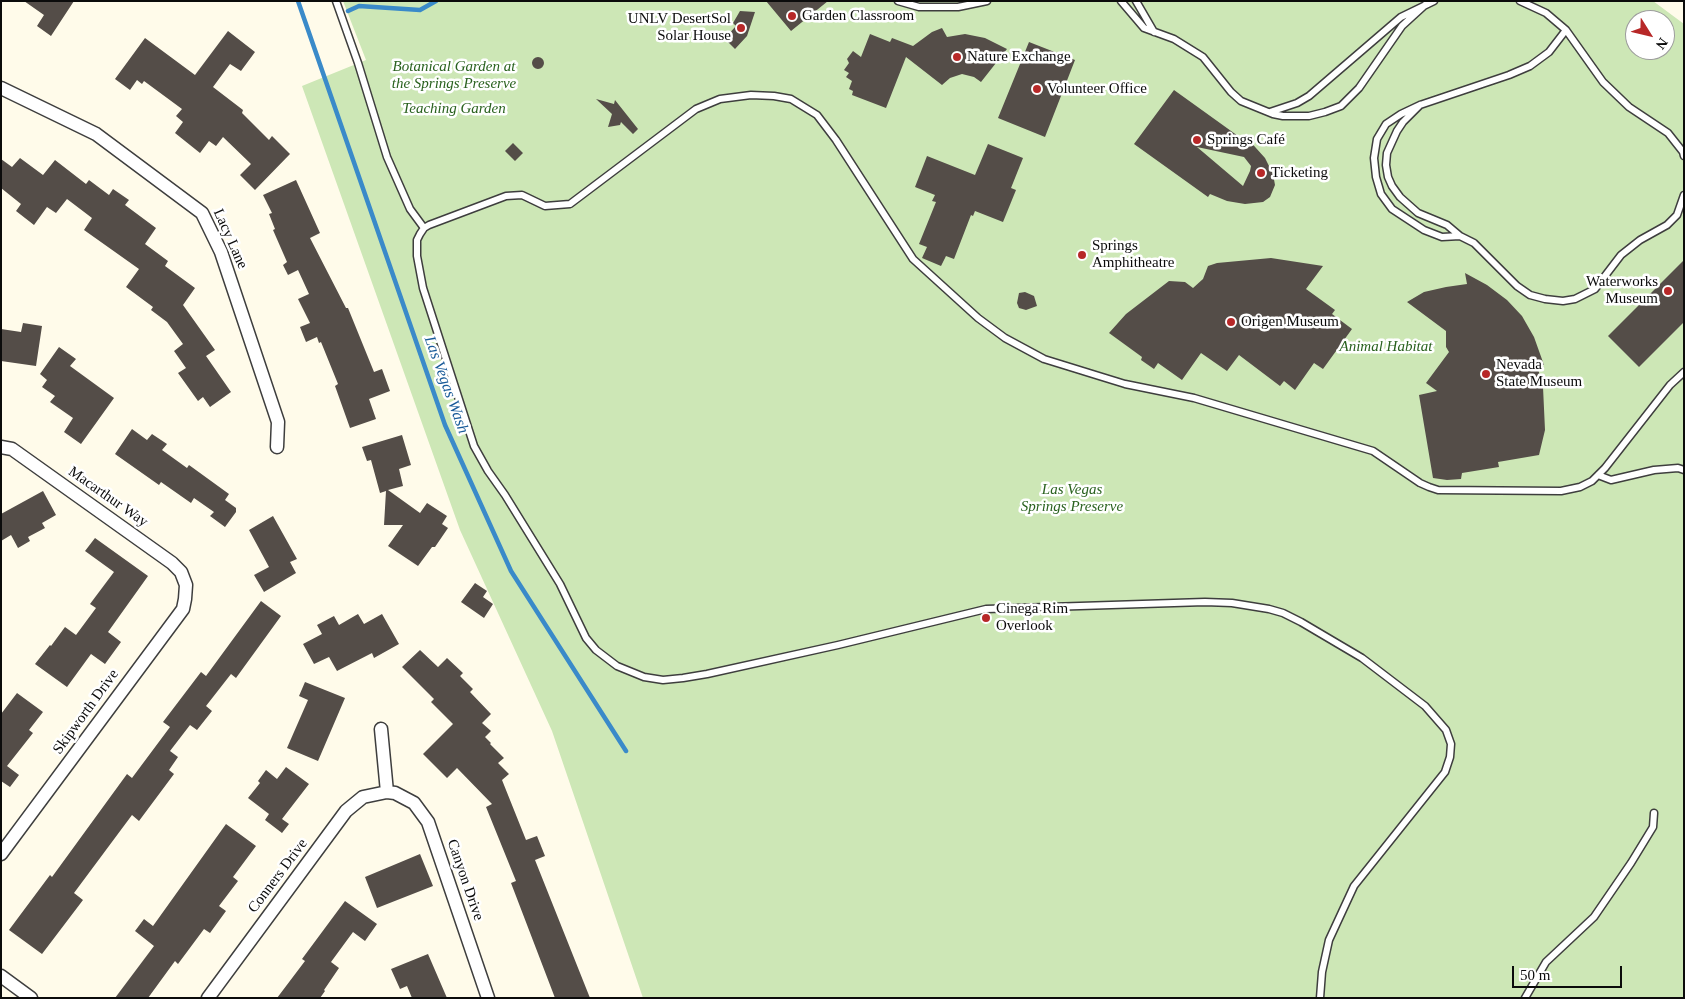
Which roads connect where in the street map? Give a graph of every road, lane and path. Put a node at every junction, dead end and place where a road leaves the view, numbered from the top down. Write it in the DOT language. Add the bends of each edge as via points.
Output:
graph roads {
  1 [pos="336,1"];
  2 [pos="898,1"];
  3 [pos="987,1"];
  4 [pos="1122,1"];
  5 [pos="1136,1"];
  6 [pos="1434,1"];
  7 [pos="1520,1"];
  8 [pos="1425,4"];
  9 [pos="1566,30"];
  10 [pos="1154,32"];
  11 [pos="1,88"];
  12 [pos="1420,105"];
  13 [pos="1270,112"];
  14 [pos="1684,156"];
  15 [pos="1684,195"];
  16 [pos="424,228"];
  17 [pos="1460,236"];
  18 [pos="1684,372"];
  19 [pos="1,447"];
  20 [pos="277,447"];
  21 [pos="1684,470"];
  22 [pos="1598,475"];
  23 [pos="186,585"];
  24 [pos="381,729"];
  25 [pos="387,792"];
  26 [pos="1654,813"];
  27 [pos="1,854"];
  28 [pos="1,976"];
  29 [pos="31,998"];
  30 [pos="208,998"];
  31 [pos="488,998"];
  32 [pos="1320,998"];
  33 [pos="1525,998"];
  1 -- 16 [label="lane" via="387,157 410,210"];
  2 -- 3 [label="lane" via="919,7 958,7"];
  4 -- 10 [label="lane" via="1144,28"];
  5 -- 10 [label="lane"];
  6 -- 8 [label="lane"];
  7 -- 9 [label="lane" via="1546,13"];
  8 -- 13 [label="lane" via="1401,16 1308,96"];
  8 -- 13 [label="lane" via="1402,26 1359,88 1341,106 1309,116 1283,116"];
  9 -- 12 [label="lane" via="1549,52 1530,66"];
  9 -- 14 [label="lane" via="1603,82 1629,107 1668,133"];
  10 -- 13 [label="lane" via="1174,39 1203,57 1241,101"];
  11 -- 20 [label="street, Lacy Lane" via="96,134 202,212 221,252 278,422"];
  12 -- 17 [label="lane" via="1403,122 1391,141 1386,165 1388,177 1407,204 1418,213 1447,225"];
  12 -- 17 [label="lane" via="1386,124 1377,139 1374,158 1381,194 1392,209 1424,230 1442,237"];
  15 -- 17 [label="lane" via="1677,215 1621,254 1594,288 1576,299 1563,301 1530,295 1474,243"];
  16 -- 22 [label="lane" via="506,196 522,195 545,206 570,204 683,118 708,103 751,95 791,99 817,115 913,258 978,318 1028,351 1125,384 1194,398 1364,448 1420,483 1438,490 1561,491 1580,487"];
  16 -- 32 [label="lane" via="417,240 423,288 474,446 560,584 586,638 617,666 644,677 663,680 683,678 986,609 1232,603 1269,609 1301,622 1362,658 1425,706 1446,730 1450,744 1446,772 1354,886 1330,940"];
  18 -- 22 [label="lane"];
  19 -- 23 [label="street, Macarthur Way" via="12,449 172,563 181,572"];
  21 -- 22 [label="lane" via="1654,470 1610,480"];
  23 -- 27 [label="street, Skipworth Drive" via="183,609"];
  24 -- 25 [label="street"];
  25 -- 30 [label="street, Conners Drive" via="363,797 346,811"];
  25 -- 31 [label="street, Canyon Drive" via="414,803 428,822"];
  26 -- 33 [label="lane" via="1652,827 1594,917 1546,962"];
  28 -- 29 [label="street"];
}
